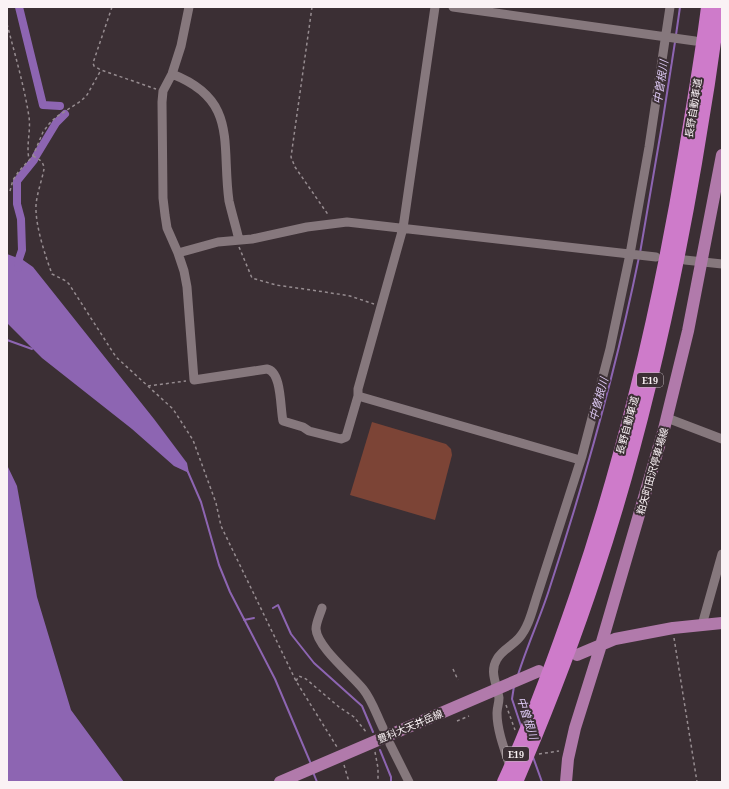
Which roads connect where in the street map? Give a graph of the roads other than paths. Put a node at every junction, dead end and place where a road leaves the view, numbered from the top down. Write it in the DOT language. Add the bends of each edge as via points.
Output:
graph roads {
  1 [pos="189,7"];
  2 [pos="435,7"];
  3 [pos="453,7"];
  4 [pos="670,7"];
  5 [pos="708,7"];
  6 [pos="719,7"];
  7 [pos="668,37"];
  8 [pos="695,41"];
  9 [pos="172,74"];
  10 [pos="722,155"];
  11 [pos="403,228"];
  12 [pos="239,240"];
  13 [pos="178,253"];
  14 [pos="632,254"];
  15 [pos="656,257"];
  16 [pos="685,260"];
  17 [pos="702,262"];
  18 [pos="722,264"];
  19 [pos="358,396"];
  20 [pos="667,418"];
  21 [pos="722,439"];
  22 [pos="580,460"];
  23 [pos="722,554"];
  24 [pos="322,608"];
  25 [pos="722,623"];
  26 [pos="702,625"];
  27 [pos="601,645"];
  28 [pos="577,655"];
  29 [pos="539,671"];
  30 [pos="507,684"];
  31 [pos="383,728"];
  32 [pos="390,744"];
  33 [pos="280,782"];
  34 [pos="409,782"];
  35 [pos="504,782"];
  36 [pos="516,782"];
  37 [pos="566,782"];
  1 -- 9 [label="street"];
  2 -- 11 [label="street"];
  3 -- 7 [label="street"];
  4 -- 7 [label="street"];
  5 -- 35 [label="highway, 長野自動車道 / E19" via="678,197 636,393 605,505 563,636"];
  6 -- 36 [label="highway, 長野自動車道 / E19" via="689,199 645,402 616,509 574,638"];
  7 -- 8 [label="street"];
  7 -- 14 [label="street"];
  9 -- 12 [label="street" via="186,79 207,94 219,113 225,134 230,200"];
  9 -- 13 [label="street" via="164,91 161,114 165,215 167,228"];
  10 -- 17 [label="main road, 粕矢町田沢停車場線"];
  11 -- 12 [label="street" via="347,222"];
  11 -- 14 [label="street"];
  11 -- 19 [label="street"];
  12 -- 13 [label="street" via="218,242"];
  13 -- 19 [label="street" via="187,287 194,380 272,370 278,383 283,421 341,439 346,437"];
  14 -- 15 [label="street"];
  14 -- 22 [label="street"];
  16 -- 17 [label="street"];
  17 -- 18 [label="street"];
  17 -- 20 [label="main road, 粕矢町田沢停車場線"];
  19 -- 22 [label="street"];
  20 -- 21 [label="street"];
  20 -- 27 [label="main road, 粕矢町田沢停車場線"];
  22 -- 30 [label="street" via="528,622 518,638 496,659 493,674"];
  23 -- 26 [label="street"];
  24 -- 31 [label="street" via="316,630 318,636 330,655 365,691"];
  25 -- 26 [label="main road"];
  26 -- 27 [label="main road" via="615,639"];
  27 -- 28 [label="main road"];
  27 -- 37 [label="main road, 粕矢町田沢停車場線" via="575,728"];
  29 -- 30 [label="main road, 豊科大天井岳線"];
  30 -- 33 [label="main road, 豊科大天井岳線"];
  30 -- 36 [label="street" via="499,699 497,713 500,732"];
  32 -- 34 [label="street"];
}
